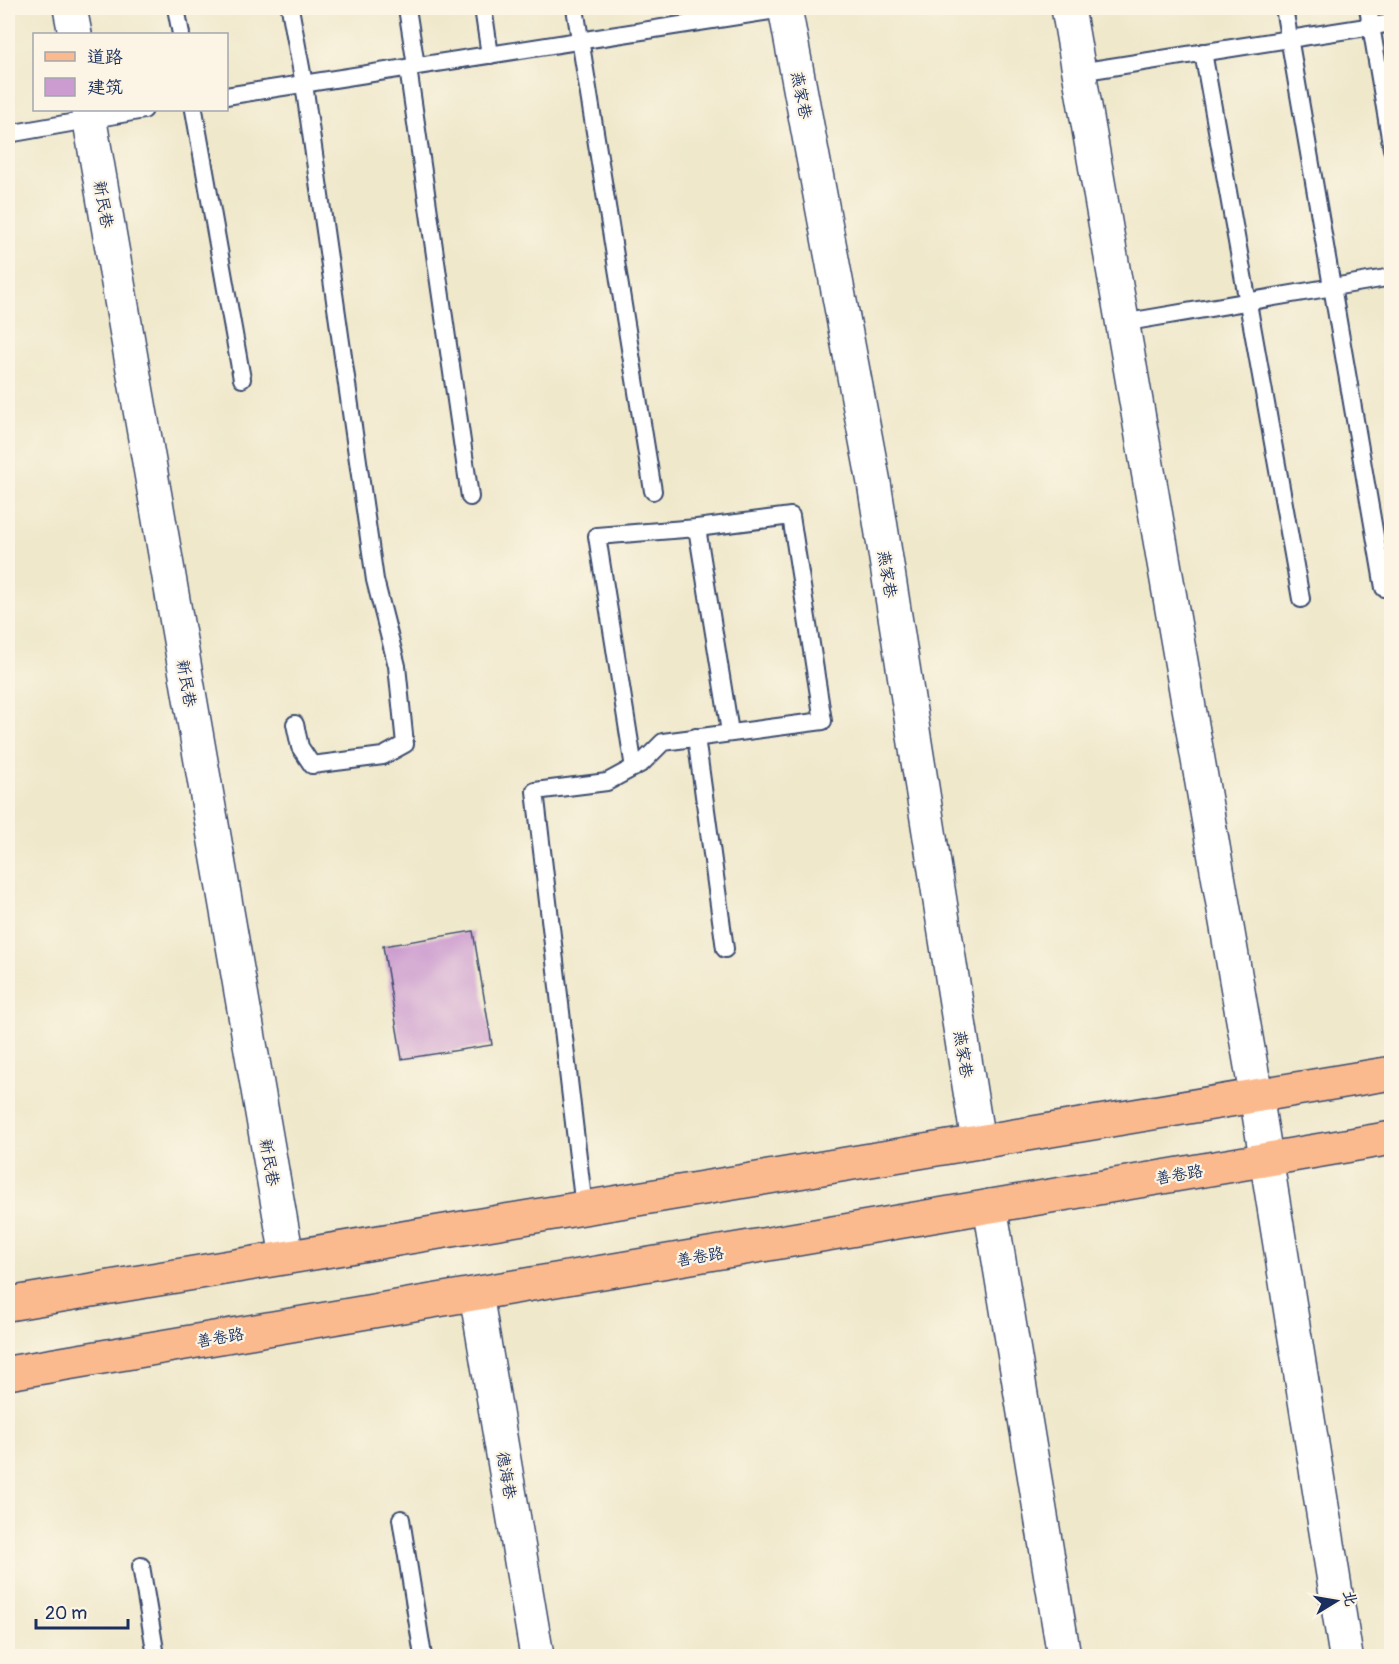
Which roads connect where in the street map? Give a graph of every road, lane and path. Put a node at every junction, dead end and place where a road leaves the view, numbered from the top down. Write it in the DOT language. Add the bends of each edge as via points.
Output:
graph roads {
  1 [pos="70,8"];
  2 [pos="177,8"];
  3 [pos="290,8"];
  4 [pos="406,8"];
  5 [pos="483,8"];
  6 [pos="575,8"];
  7 [pos="787,8"];
  8 [pos="1068,8"];
  9 [pos="1284,8"];
  10 [pos="1368,8"];
  11 [pos="1392,23"];
  12 [pos="1371,26"];
  13 [pos="75,33"];
  14 [pos="181,33"];
  15 [pos="1289,39"];
  16 [pos="580,41"];
  17 [pos="1203,52"];
  18 [pos="490,55"];
  19 [pos="412,67"];
  20 [pos="1079,72"];
  21 [pos="304,84"];
  22 [pos="228,96"];
  23 [pos="130,111"];
  24 [pos="194,111"];
  25 [pos="88,114"];
  26 [pos="8,134"];
  27 [pos="1392,149"];
  28 [pos="1392,277"];
  29 [pos="1332,287"];
  30 [pos="1248,302"];
  31 [pos="1122,323"];
  32 [pos="242,378"];
  33 [pos="653,491"];
  34 [pos="470,497"];
  35 [pos="697,528"];
  36 [pos="1384,588"];
  37 [pos="1301,599"];
  38 [pos="295,724"];
  39 [pos="730,732"];
  40 [pos="696,737"];
  41 [pos="634,768"];
  42 [pos="725,949"];
  43 [pos="1392,1073"];
  44 [pos="1256,1095"];
  45 [pos="1392,1138"];
  46 [pos="978,1142"];
  47 [pos="1265,1159"];
  48 [pos="990,1206"];
  49 [pos="584,1208"];
  50 [pos="287,1257"];
  51 [pos="476,1294"];
  52 [pos="8,1304"];
  53 [pos="8,1372"];
  54 [pos="401,1519"];
  55 [pos="141,1566"];
  56 [pos="156,1656"];
  57 [pos="423,1656"];
  58 [pos="537,1656"];
  59 [pos="1064,1656"];
  60 [pos="1346,1656"];
  1 -- 13 [label="street"];
  2 -- 14 [label="lane"];
  3 -- 21 [label="lane"];
  4 -- 19 [label="lane"];
  5 -- 18 [label="lane"];
  6 -- 16 [label="lane"];
  7 -- 16 [label="lane"];
  7 -- 46 [label="street, 燕家巷" via="874,483"];
  8 -- 20 [label="street"];
  9 -- 15 [label="lane"];
  10 -- 12 [label="lane"];
  11 -- 12 [label="lane"];
  12 -- 15 [label="lane"];
  12 -- 27 [label="lane"];
  15 -- 17 [label="lane"];
  15 -- 29 [label="lane"];
  16 -- 18 [label="lane"];
  16 -- 33 [label="lane"];
  17 -- 20 [label="lane"];
  17 -- 30 [label="lane"];
  18 -- 19 [label="lane"];
  19 -- 21 [label="lane"];
  19 -- 34 [label="lane"];
  20 -- 31 [label="street"];
  21 -- 22 [label="lane"];
  21 -- 38 [label="lane" via="375,580 397,666 405,744 383,756 312,765 300,747"];
  23 -- 25 [label="lane"];
  24 -- 32 [label="lane"];
  25 -- 26 [label="lane"];
  25 -- 50 [label="street, 新民巷"];
  28 -- 29 [label="lane"];
  29 -- 30 [label="lane"];
  29 -- 36 [label="lane"];
  30 -- 31 [label="lane"];
  30 -- 37 [label="lane"];
  31 -- 44 [label="street"];
  35 -- 39 [label="lane"];
  35 -- 39 [label="lane" via="790,516 823,721"];
  35 -- 41 [label="lane" via="597,536"];
  39 -- 40 [label="lane"];
  40 -- 41 [label="lane" via="663,742"];
  40 -- 42 [label="lane"];
  41 -- 49 [label="lane" via="607,782 535,791"];
  43 -- 44 [label="main road"];
  44 -- 46 [label="main road"];
  44 -- 47 [label="street"];
  45 -- 47 [label="main road, 善卷路"];
  46 -- 49 [label="main road"];
  47 -- 48 [label="main road, 善卷路"];
  47 -- 60 [label="street"];
  48 -- 51 [label="main road, 善卷路"];
  48 -- 59 [label="street"];
  49 -- 50 [label="main road"];
  50 -- 52 [label="main road"];
  51 -- 53 [label="main road, 善卷路"];
  51 -- 58 [label="street, 德海巷"];
  54 -- 57 [label="lane"];
  55 -- 56 [label="lane"];
}
